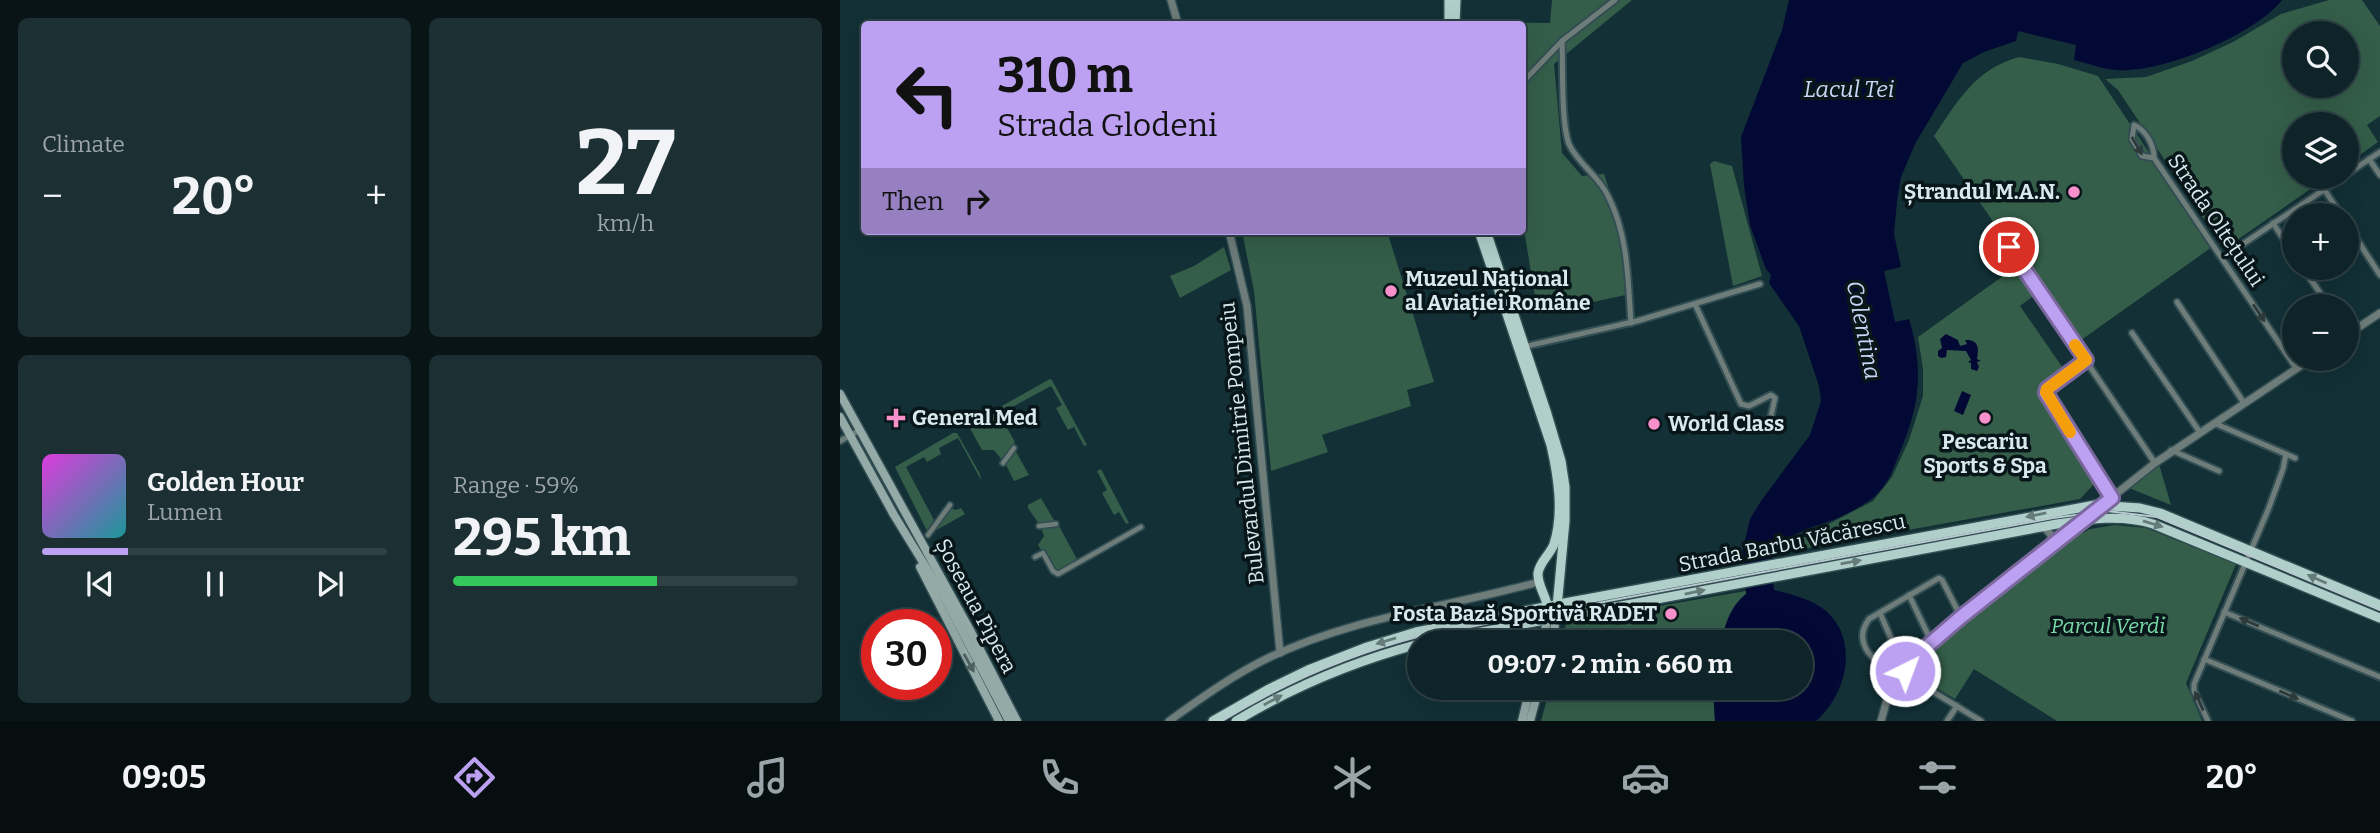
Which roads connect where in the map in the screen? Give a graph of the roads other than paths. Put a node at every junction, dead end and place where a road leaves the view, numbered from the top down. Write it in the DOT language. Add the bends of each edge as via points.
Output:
graph roads {
  1 [pos="1171,0"];
  2 [pos="1449,0"];
  3 [pos="1456,0"];
  4 [pos="1615,0"];
  5 [pos="1177,21"];
  6 [pos="1449,21"];
  7 [pos="1455,21"];
  8 [pos="1562,41"];
  9 [pos="1526,79"];
  10 [pos="2380,152"];
  11 [pos="2154,158"];
  12 [pos="2369,159"];
  13 [pos="2359,166"];
  14 [pos="2380,175"];
  15 [pos="2324,189"];
  16 [pos="2333,203"];
  17 [pos="2273,223"];
  18 [pos="1230,235"];
  19 [pos="1480,235"];
  20 [pos="1487,235"];
  21 [pos="2282,237"];
  22 [pos="2359,243"];
  23 [pos="2009,247"];
  24 [pos="2222,258"];
  25 [pos="2380,275"];
  26 [pos="1760,285"];
  27 [pos="2176,302"];
  28 [pos="1695,304"];
  29 [pos="2380,313"];
  30 [pos="1632,323"];
  31 [pos="2359,326"];
  32 [pos="2132,333"];
  33 [pos="2282,346"];
  34 [pos="1521,347"];
  35 [pos="2086,360"];
  36 [pos="2292,371"];
  37 [pos="840,394"];
  38 [pos="2244,403"];
  39 [pos="840,417"];
  40 [pos="2213,423"];
  41 [pos="1763,428"];
  42 [pos="860,430"];
  43 [pos="2199,431"];
  44 [pos="850,436"];
  45 [pos="840,441"];
  46 [pos="1014,448"];
  47 [pos="2171,450"];
  48 [pos="2286,454"];
  49 [pos="2295,458"];
  50 [pos="1003,463"];
  51 [pos="2155,463"];
  52 [pos="881,467"];
  53 [pos="2219,471"];
  54 [pos="2112,498"];
  55 [pos="950,505"];
  56 [pos="2103,505"];
  57 [pos="904,508"];
  58 [pos="894,514"];
  59 [pos="2085,520"];
  60 [pos="1056,524"];
  61 [pos="1039,526"];
  62 [pos="1141,527"];
  63 [pos="2044,527"];
  64 [pos="928,535"];
  65 [pos="2052,545"];
  66 [pos="2251,550"];
  67 [pos="1035,557"];
  68 [pos="1545,557"];
  69 [pos="2245,561"];
  70 [pos="1559,577"];
  71 [pos="1539,582"];
  72 [pos="943,595"];
  73 [pos="1909,595"];
  74 [pos="1553,605"];
  75 [pos="2380,605"];
  76 [pos="1880,612"];
  77 [pos="2224,612"];
  78 [pos="1961,617"];
  79 [pos="2380,618"];
  80 [pos="1552,619"];
  81 [pos="1493,630"];
  82 [pos="1548,630"];
  83 [pos="1552,630"];
  84 [pos="1932,643"];
  85 [pos="1407,648"];
  86 [pos="1280,653"];
  87 [pos="2204,659"];
  88 [pos="1899,671"];
  89 [pos="2380,677"];
  90 [pos="1527,700"];
  91 [pos="1536,700"];
  92 [pos="1956,706"];
  93 [pos="999,721"];
  94 [pos="1009,721"];
  95 [pos="1017,721"];
  96 [pos="1169,721"];
  97 [pos="1213,721"];
  98 [pos="1236,721"];
  99 [pos="1522,721"];
  100 [pos="1530,721"];
  101 [pos="1881,721"];
  102 [pos="1947,721"];
  103 [pos="1981,721"];
  104 [pos="2208,721"];
  105 [pos="2352,721"];
  1 -- 5 [label="street"];
  2 -- 6 [label="main road"];
  3 -- 7 [label="main road"];
  4 -- 8 [label="street"];
  8 -- 9 [label="street"];
  8 -- 30 [label="street" via="1569,144 1608,194 1618,219"];
  10 -- 12 [label="street"];
  11 -- 11 [label="street, Strada Oltețului, one-way" via="2153,146 2134,125 2132,139 2142,156"];
  11 -- 24 [label="street, Strada Oltețului"];
  12 -- 13 [label="street"];
  12 -- 14 [label="street"];
  15 -- 16 [label="street"];
  15 -- 17 [label="street"];
  17 -- 21 [label="street"];
  17 -- 24 [label="street"];
  18 -- 86 [label="street, Bulevardul Dimitrie Pompeiu" via="1247,306"];
  19 -- 34 [label="main road"];
  20 -- 34 [label="main road"];
  22 -- 25 [label="street"];
  23 -- 35 [label="street"];
  24 -- 33 [label="street, Strada Oltețului, one-way"];
  26 -- 28 [label="street"];
  27 -- 38 [label="street"];
  28 -- 30 [label="street"];
  28 -- 41 [label="street" via="1741,404 1749,406 1774,396 1771,416"];
  29 -- 31 [label="street"];
  30 -- 34 [label="street"];
  32 -- 43 [label="street"];
  34 -- 68 [label="main road" via="1557,473 1555,537"];
  34 -- 70 [label="main road" via="1563,471 1565,521"];
  35 -- 51 [label="street"];
  35 -- 54 [label="street" via="2047,389 2047,395"];
  36 -- 38 [label="street"];
  37 -- 42 [label="main road, Șoseaua Pipera"];
  38 -- 40 [label="street"];
  39 -- 44 [label="main road, Șoseaua Pipera"];
  40 -- 43 [label="street"];
  40 -- 48 [label="street"];
  42 -- 44 [label="street"];
  42 -- 52 [label="main road, Șoseaua Pipera"];
  43 -- 47 [label="street"];
  44 -- 45 [label="street"];
  44 -- 52 [label="main road, Șoseaua Pipera" via="856,436 875,467"];
  44 -- 58 [label="main road, Șoseaua Pipera"];
  46 -- 50 [label="street"];
  47 -- 51 [label="street"];
  47 -- 53 [label="street"];
  48 -- 49 [label="street"];
  48 -- 66 [label="street"];
  51 -- 54 [label="street"];
  52 -- 57 [label="main road, Șoseaua Pipera"];
  54 -- 56 [label="street"];
  55 -- 64 [label="street"];
  56 -- 59 [label="street"];
  56 -- 66 [label="main road, Strada Barbu Văcărescu" via="2151,510"];
  56 -- 74 [label="main road, Strada Barbu Văcărescu, one-way"];
  57 -- 72 [label="main road, Șoseaua Pipera"];
  57 -- 95 [label="main road, Șoseaua Pipera"];
  58 -- 72 [label="main road, Șoseaua Pipera"];
  58 -- 93 [label="main road, Șoseaua Pipera, one-way"];
  59 -- 63 [label="main road, Strada Barbu Văcărescu"];
  59 -- 65 [label="street"];
  59 -- 69 [label="main road, Strada Barbu Văcărescu, one-way" via="2149,522"];
  60 -- 61 [label="street"];
  62 -- 67 [label="street" via="1058,574 1043,553"];
  63 -- 65 [label="street" via="2052,535"];
  80 -- 63 [label="main road, Strada Barbu Văcărescu, one-way"];
  65 -- 78 [label="street"];
  66 -- 69 [label="street"];
  75 -- 66 [label="main road, Strada Barbu Văcărescu, one-way"];
  68 -- 70 [label="main road" via="1556,559"];
  68 -- 71 [label="main road" via="1538,571"];
  69 -- 77 [label="street"];
  69 -- 79 [label="main road, Strada Barbu Văcărescu"];
  70 -- 74 [label="main road"];
  71 -- 74 [label="main road"];
  71 -- 86 [label="street" via="1377,619"];
  72 -- 94 [label="main road"];
  73 -- 76 [label="street"];
  73 -- 78 [label="street" via="1941,579"];
  73 -- 84 [label="street"];
  74 -- 80 [label="main road"];
  74 -- 97 [label="main road, Strada Barbu Văcărescu, one-way" via="1367,647 1287,680"];
  76 -- 88 [label="street"];
  76 -- 88 [label="street" via="1866,623 1865,646 1872,660"];
  77 -- 87 [label="street"];
  89 -- 77 [label="street, one-way"];
  78 -- 84 [label="street"];
  80 -- 81 [label="main road, Strada Barbu Văcărescu"];
  80 -- 82 [label="main road"];
  80 -- 83 [label="main road"];
  84 -- 88 [label="street"];
  98 -- 85 [label="main road, one-way" via="1311,682"];
  86 -- 96 [label="street"];
  104 -- 87 [label="street, one-way" via="2194,687"];
  87 -- 105 [label="street, one-way"];
  88 -- 92 [label="street"];
  88 -- 101 [label="street"];
  90 -- 99 [label="main road"];
  91 -- 100 [label="main road"];
  92 -- 102 [label="street"];
  92 -- 103 [label="street"];
}
